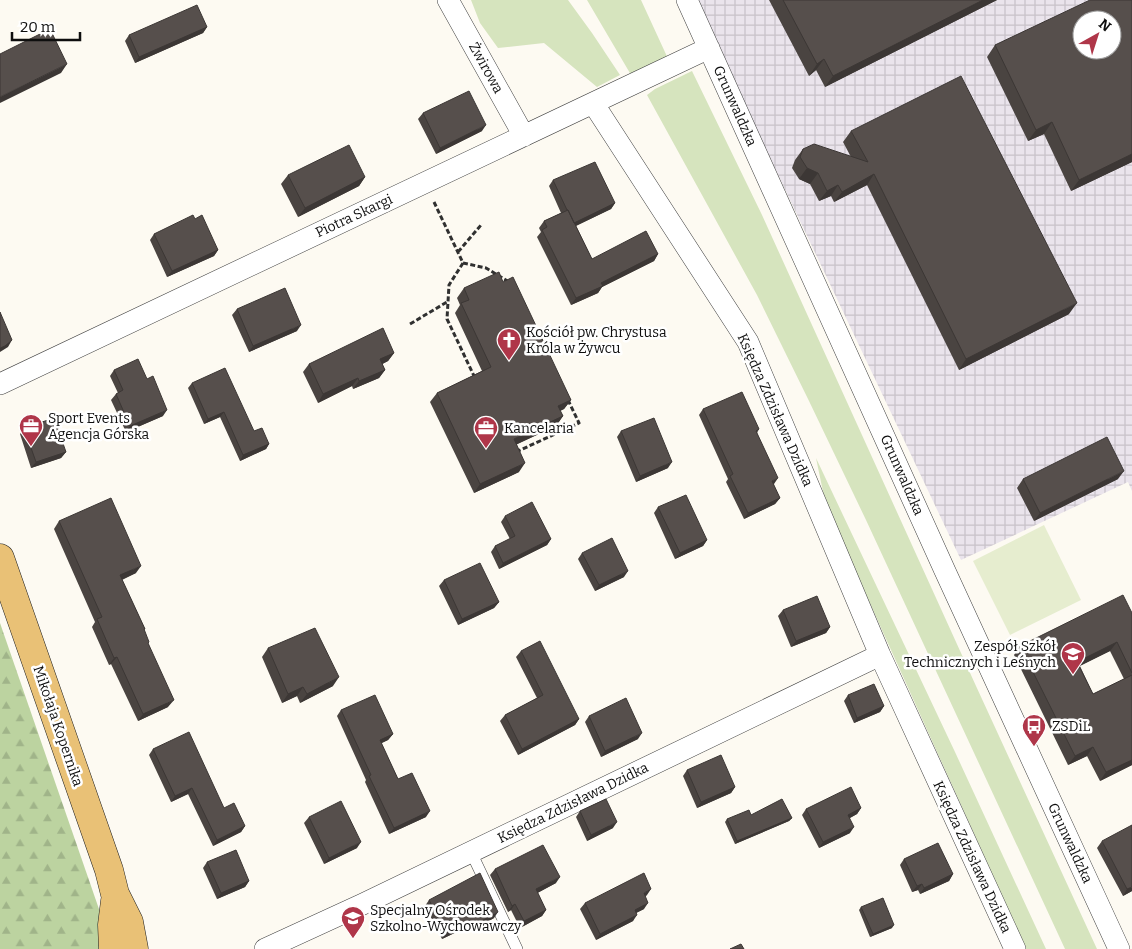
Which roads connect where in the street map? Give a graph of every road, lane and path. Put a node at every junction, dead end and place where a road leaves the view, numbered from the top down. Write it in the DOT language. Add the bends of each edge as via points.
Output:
graph roads {
  1 [pos="448,0"];
  2 [pos="687,0"];
  3 [pos="709,48"];
  4 [pos="593,103"];
  5 [pos="524,136"];
  6 [pos="425,183"];
  7 [pos="481,224"];
  8 [pos="458,252"];
  9 [pos="463,263"];
  10 [pos="516,286"];
  11 [pos="448,302"];
  12 [pos="410,324"];
  13 [pos="476,379"];
  14 [pos="0,384"];
  15 [pos="567,397"];
  16 [pos="510,446"];
  17 [pos="0,558"];
  18 [pos="880,655"];
  19 [pos="471,852"];
  20 [pos="115,894"];
  21 [pos="112,949"];
  22 [pos="134,949"];
  23 [pos="266,949"];
  24 [pos="517,949"];
  25 [pos="1015,949"];
  26 [pos="1119,949"];
  1 -- 5 [label="street, Żwirowa"];
  2 -- 3 [label="street, Grunwaldzka"];
  3 -- 4 [label="street, Piotra Skargi"];
  3 -- 26 [label="street, Grunwaldzka"];
  4 -- 5 [label="street, Piotra Skargi"];
  4 -- 18 [label="street, Księdza Zdzisława Dzidka" via="748,342"];
  5 -- 6 [label="street, Piotra Skargi"];
  6 -- 8 [label="path"];
  6 -- 14 [label="street, Piotra Skargi"];
  7 -- 8 [label="path"];
  8 -- 9 [label="path"];
  9 -- 10 [label="path" via="486,268"];
  9 -- 11 [label="path" via="449,285"];
  11 -- 12 [label="path"];
  11 -- 13 [label="path" via="447,319"];
  15 -- 16 [label="path" via="579,423 516,452"];
  17 -- 20 [label="main road, Mikołaja Kopernika"];
  18 -- 19 [label="street, Księdza Zdzisława Dzidka"];
  18 -- 25 [label="street, Księdza Zdzisława Dzidka"];
  19 -- 23 [label="street, Księdza Zdzisława Dzidka"];
  19 -- 24 [label="lane"];
  20 -- 21 [label="main road, Mikołaja Kopernika"];
  20 -- 22 [label="main road, Mikołaja Kopernika" via="129,922"];
}
